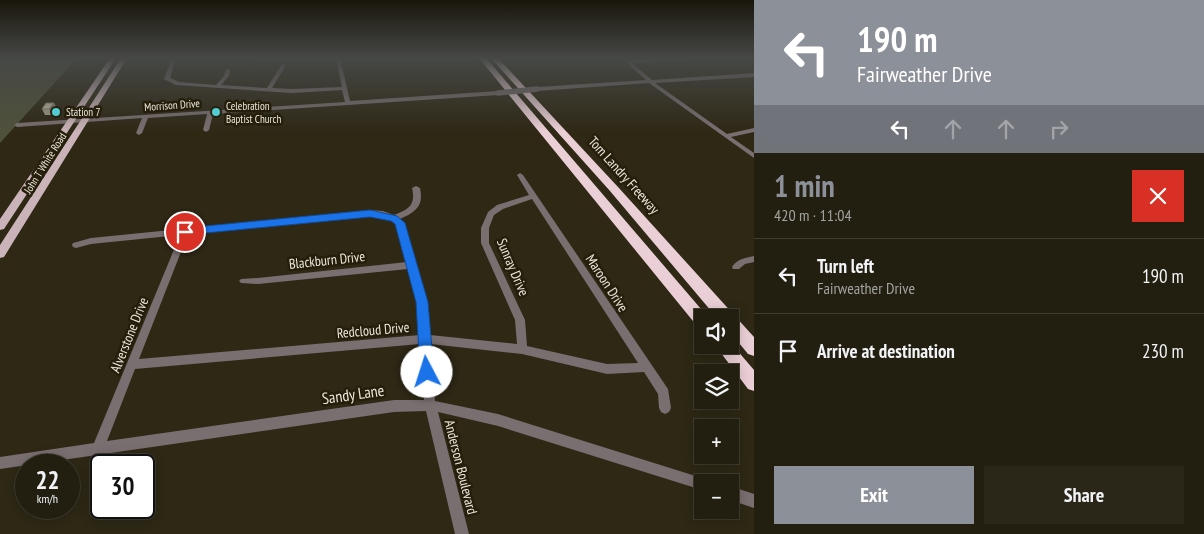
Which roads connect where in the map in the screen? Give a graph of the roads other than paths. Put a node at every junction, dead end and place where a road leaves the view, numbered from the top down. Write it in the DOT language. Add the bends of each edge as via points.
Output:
graph roads {
  1 [pos="96,83"];
  2 [pos="108,83"];
  3 [pos="175,83"];
  4 [pos="220,83"];
  5 [pos="273,83"];
  6 [pos="344,83"];
  7 [pos="503,83"];
  8 [pos="517,83"];
  9 [pos="635,83"];
  10 [pos="651,83"];
  11 [pos="217,87"];
  12 [pos="345,88"];
  13 [pos="268,90"];
  14 [pos="498,93"];
  15 [pos="348,103"];
  16 [pos="210,113"];
  17 [pos="146,117"];
  18 [pos="84,121"];
  19 [pos="70,122"];
  20 [pos="17,125"];
  21 [pos="206,130"];
  22 [pos="754,130"];
  23 [pos="139,133"];
  24 [pos="726,136"];
  25 [pos="754,156"];
  26 [pos="520,175"];
  27 [pos="416,188"];
  28 [pos="534,196"];
  29 [pos="394,218"];
  30 [pos="0,227"];
  31 [pos="185,232"];
  32 [pos="76,245"];
  33 [pos="0,254"];
  34 [pos="754,259"];
  35 [pos="413,265"];
  36 [pos="736,267"];
  37 [pos="244,280"];
  38 [pos="719,309"];
  39 [pos="694,311"];
  40 [pos="739,332"];
  41 [pos="424,339"];
  42 [pos="522,349"];
  43 [pos="754,349"];
  44 [pos="730,354"];
  45 [pos="131,365"];
  46 [pos="646,367"];
  47 [pos="754,383"];
  48 [pos="430,405"];
  49 [pos="665,408"];
  50 [pos="98,449"];
  51 [pos="0,463"];
  52 [pos="694,481"];
  53 [pos="739,496"];
  54 [pos="754,501"];
  55 [pos="462,534"];
  1 -- 19 [label="main road, John T White Road"];
  2 -- 18 [label="main road, John T White Road"];
  3 -- 11 [label="street"];
  4 -- 11 [label="street"];
  5 -- 13 [label="street"];
  6 -- 12 [label="street"];
  7 -- 39 [label="highway"];
  8 -- 38 [label="highway, Tom Landry Freeway"];
  9 -- 14 [label="street, Morrison Drive, bridge"];
  10 -- 24 [label="street"];
  11 -- 13 [label="street"];
  12 -- 13 [label="street"];
  12 -- 15 [label="street"];
  14 -- 15 [label="street, Morrison Drive"];
  15 -- 16 [label="street, Morrison Drive"];
  16 -- 17 [label="street, Morrison Drive"];
  16 -- 21 [label="street"];
  17 -- 18 [label="street, Morrison Drive"];
  17 -- 23 [label="street"];
  18 -- 19 [label="street, Morrison Drive"];
  18 -- 33 [label="main road, John T White Road"];
  19 -- 20 [label="street, Morrison Drive"];
  19 -- 30 [label="main road, John T White Road"];
  22 -- 24 [label="street"];
  24 -- 25 [label="street"];
  26 -- 28 [label="street, Maroon Drive"];
  27 -- 29 [label="street" via="419,197 416,206"];
  28 -- 42 [label="street, Sunray Drive" via="500,207 491,214 484,228 485,243 520,320"];
  28 -- 46 [label="street, Maroon Drive"];
  29 -- 31 [label="street" via="370,213"];
  29 -- 35 [label="street, Anderson Boulevard" via="400,223"];
  31 -- 32 [label="street"];
  31 -- 45 [label="street, Alverstone Drive"];
  34 -- 36 [label="street"];
  35 -- 37 [label="street, Blackburn Drive"];
  35 -- 41 [label="street, Anderson Boulevard" via="422,302"];
  40 -- 43 [label="highway"];
  41 -- 42 [label="street, Redcloud Drive"];
  41 -- 45 [label="street, Redcloud Drive"];
  41 -- 48 [label="street, Anderson Boulevard"];
  42 -- 46 [label="street, Redcloud Drive" via="607,369"];
  44 -- 47 [label="highway"];
  45 -- 50 [label="street, Alverstone Drive"];
  46 -- 49 [label="street, Maroon Drive" via="664,393"];
  48 -- 50 [label="street, Sandy Lane" via="394,406"];
  48 -- 52 [label="street, Sandy Lane" via="498,420"];
  48 -- 55 [label="street, Anderson Boulevard"];
  50 -- 51 [label="street, Sandy Lane"];
  53 -- 54 [label="street"];
}
